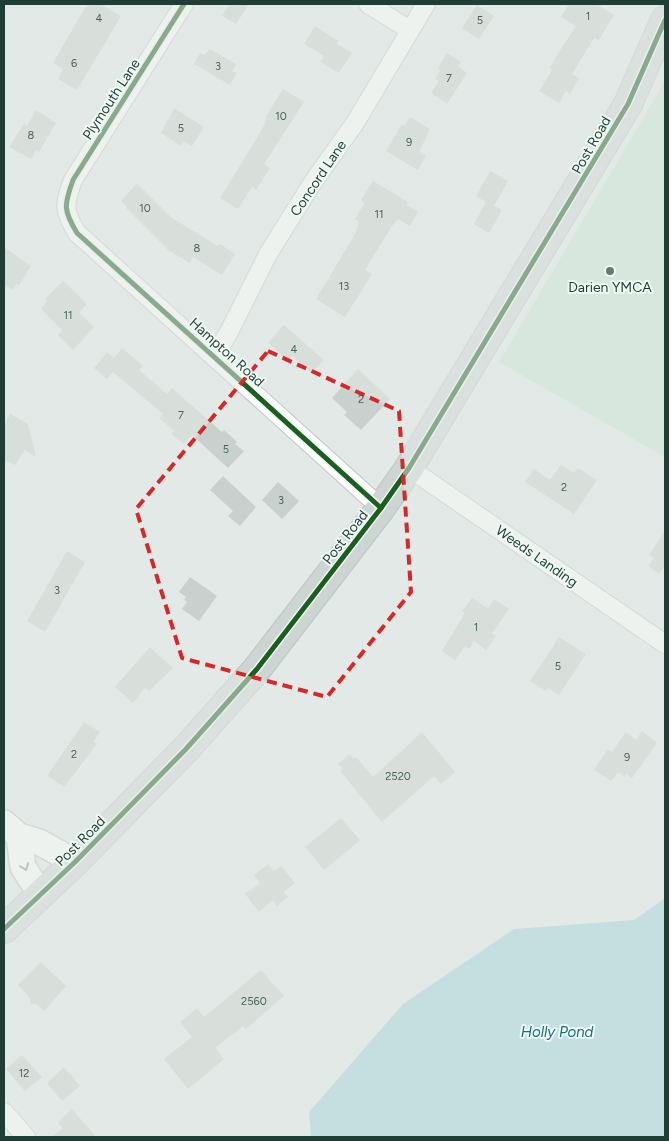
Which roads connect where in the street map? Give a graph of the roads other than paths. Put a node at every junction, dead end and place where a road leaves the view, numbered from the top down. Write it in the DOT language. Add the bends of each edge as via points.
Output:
graph roads {
  1 [pos="184,4"];
  2 [pos="368,4"];
  3 [pos="426,4"];
  4 [pos="665,20"];
  5 [pos="410,30"];
  6 [pos="65,209"];
  7 [pos="215,355"];
  8 [pos="409,468"];
  9 [pos="382,508"];
  10 [pos="665,644"];
  11 [pos="12,830"];
  12 [pos="76,862"];
  13 [pos="40,895"];
  14 [pos="4,930"];
  15 [pos="4,1112"];
  16 [pos="26,1137"];
  1 -- 6 [label="street, Plymouth Lane" via="73,180"];
  2 -- 5 [label="street"];
  3 -- 5 [label="street, Concord Lane"];
  4 -- 8 [label="main road, Post Road" via="628,104"];
  5 -- 7 [label="street, Concord Lane" via="356,123 313,182 268,254"];
  6 -- 7 [label="street, Hampton Road" via="77,233"];
  7 -- 9 [label="street, Hampton Road"];
  8 -- 9 [label="main road, Post Road"];
  8 -- 10 [label="street, Weeds Landing"];
  9 -- 12 [label="main road, Post Road" via="257,669"];
  11 -- 12 [label="main road"];
  11 -- 13 [label="main road, one-way" via="23,866"];
  12 -- 13 [label="main road, Post Road"];
  13 -- 14 [label="main road, Post Road"];
  15 -- 16 [label="street"];
}
